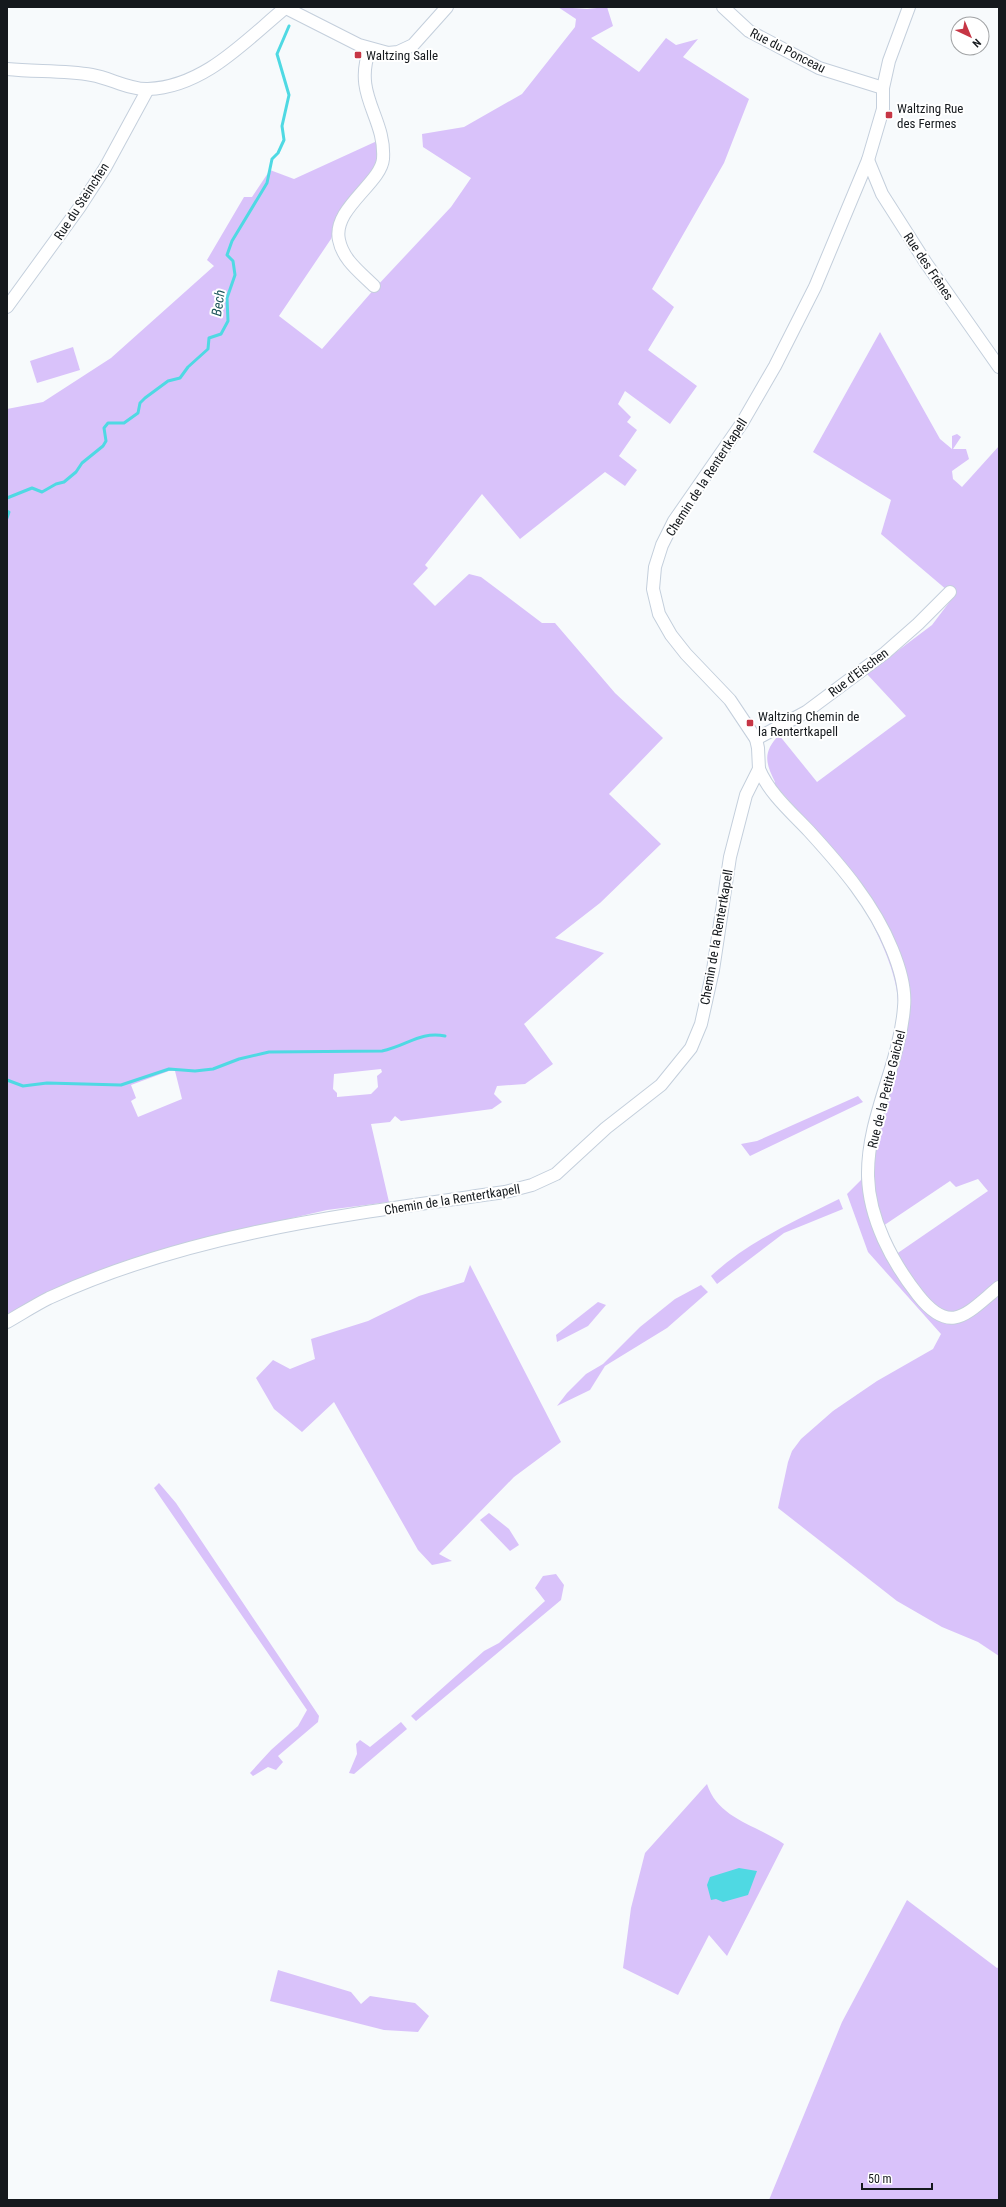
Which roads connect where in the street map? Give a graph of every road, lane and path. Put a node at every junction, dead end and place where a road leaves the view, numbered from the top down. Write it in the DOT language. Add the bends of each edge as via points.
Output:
graph roads {
  1 [pos="447,7"];
  2 [pos="723,7"];
  3 [pos="910,7"];
  4 [pos="284,8"];
  5 [pos="370,49"];
  6 [pos="7,69"];
  7 [pos="883,88"];
  8 [pos="148,89"];
  9 [pos="868,160"];
  10 [pos="374,286"];
  11 [pos="7,307"];
  12 [pos="999,367"];
  13 [pos="950,592"];
  14 [pos="756,739"];
  15 [pos="759,769"];
  16 [pos="999,1287"];
  17 [pos="7,1322"];
  1 -- 5 [label="street" via="421,39 406,49 388,53"];
  2 -- 7 [label="street, Rue du Ponceau" via="750,31 819,68"];
  3 -- 7 [label="street, Chemin de la Rentertkapell" via="889,61"];
  4 -- 5 [label="street"];
  4 -- 8 [label="street" via="212,67 196,77"];
  5 -- 10 [label="street" via="365,63 364,83 381,140 383,160 348,210 338,239 345,257"];
  6 -- 8 [label="street" via="73,72"];
  7 -- 9 [label="street, Chemin de la Rentertkapell" via="883,109"];
  8 -- 11 [label="street, Rue du Steinchen" via="79,208"];
  9 -- 12 [label="street, Rue des Frênes" via="882,194"];
  9 -- 14 [label="street, Chemin de la Rentertkapell" via="816,287 775,366 742,423 674,521 655,567 653,589 659,614 670,635 730,700"];
  13 -- 14 [label="street, Rue d'Eischen" via="879,657 806,712"];
  14 -- 15 [label="street, Chemin de la Rentertkapell"];
  15 -- 16 [label="street, Rue de la Petite Gaichel" via="770,788 854,884 892,949 902,979 905,1005 899,1042 870,1148 868,1176 872,1207 892,1257 924,1303 936,1314 949,1319 958,1318 968,1312"];
  15 -- 17 [label="street, Chemin de la Rentertkapell" via="746,795 730,857 713,970 701,1024 691,1048 661,1085 606,1128 556,1174 532,1185 505,1192 325,1218 215,1241 118,1271 49,1298"];
}
